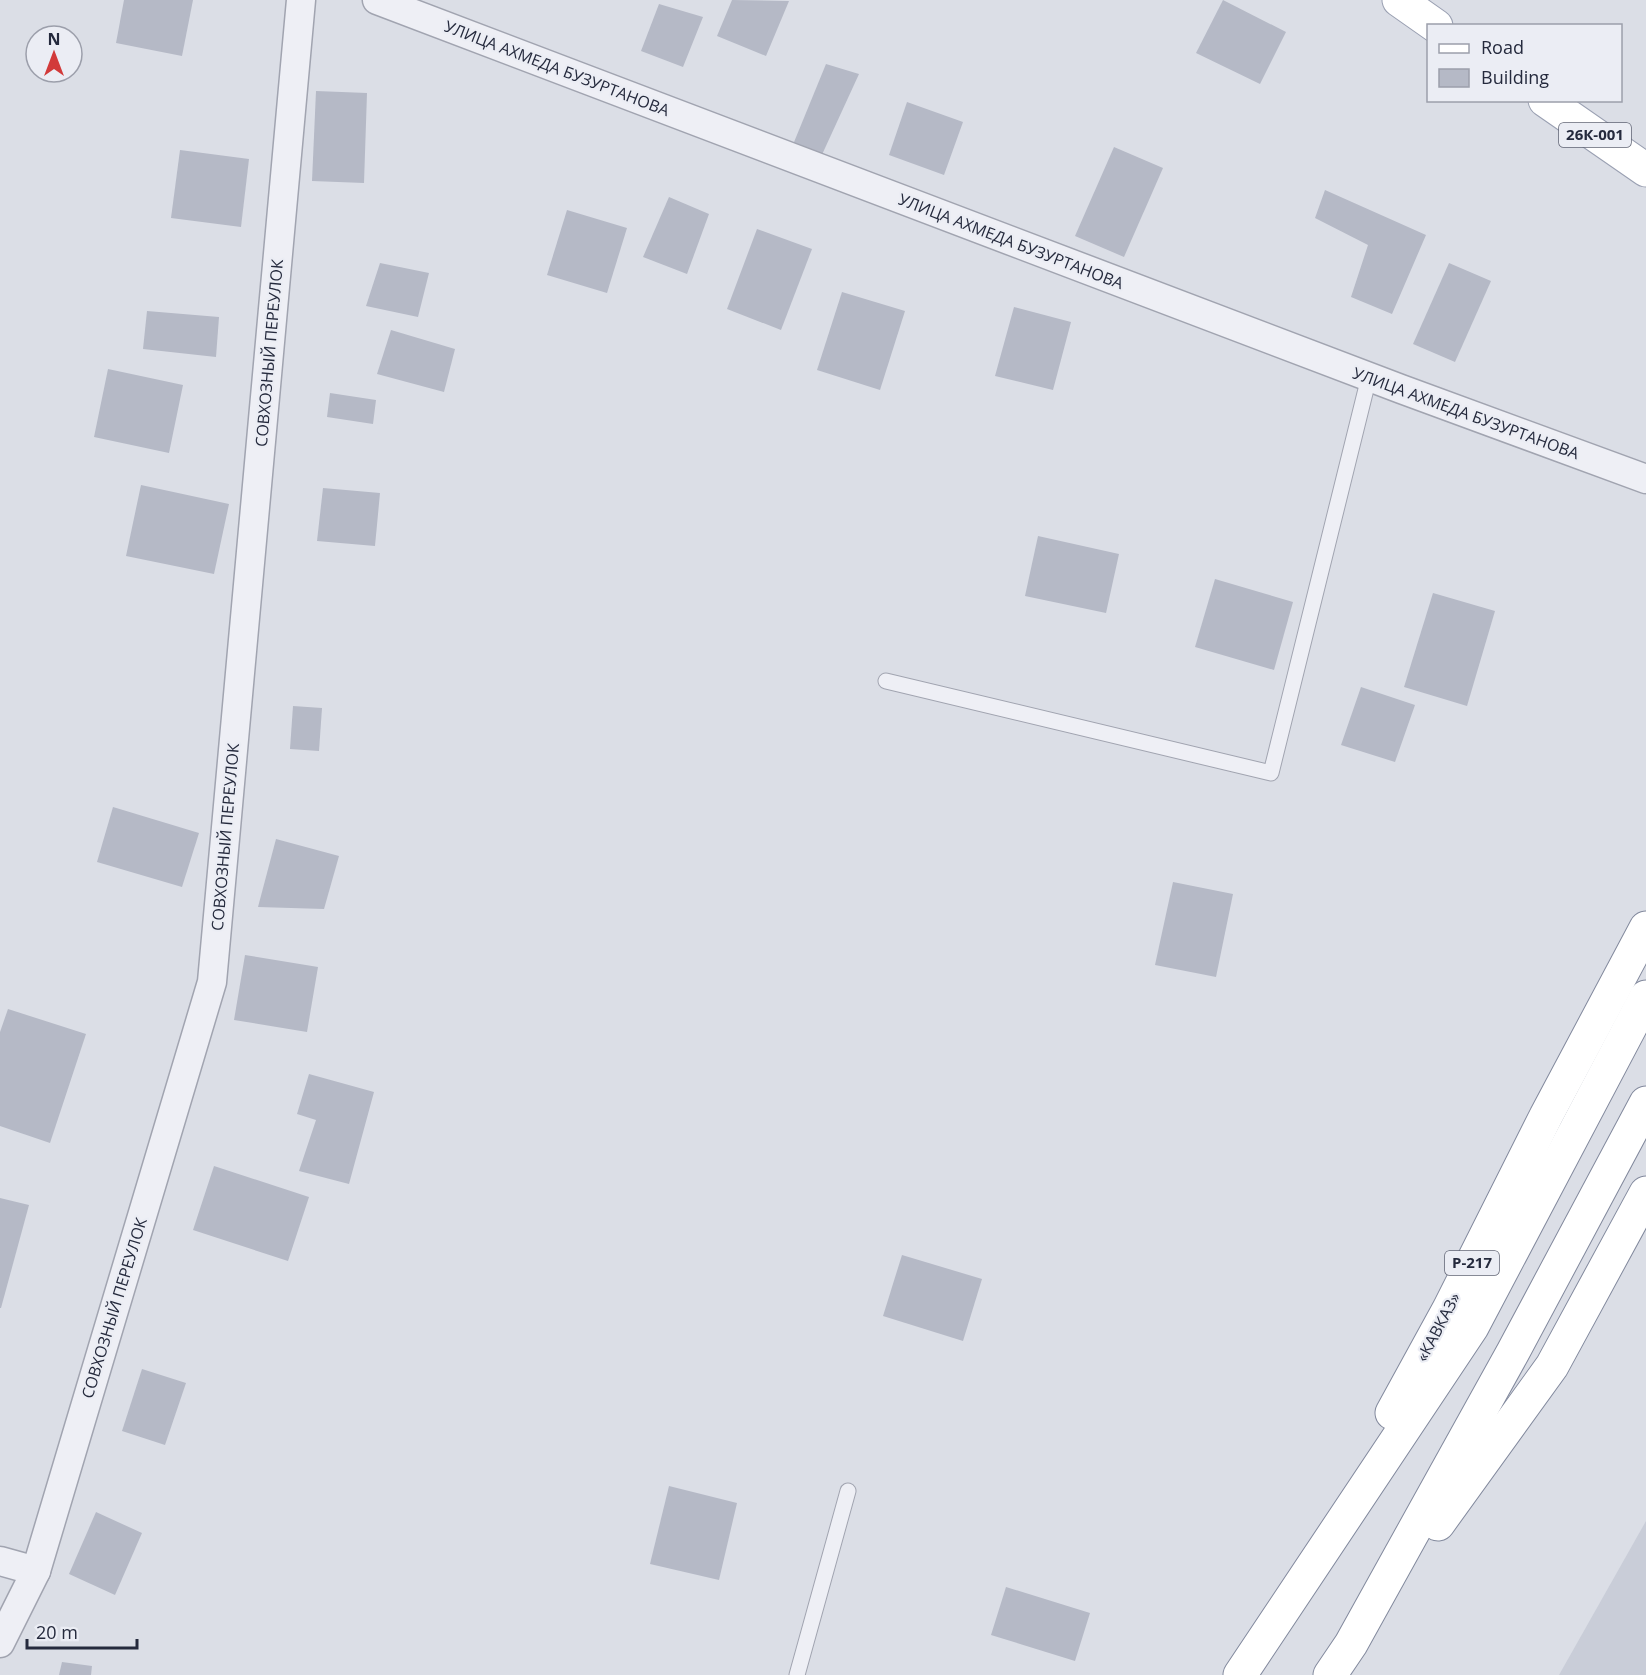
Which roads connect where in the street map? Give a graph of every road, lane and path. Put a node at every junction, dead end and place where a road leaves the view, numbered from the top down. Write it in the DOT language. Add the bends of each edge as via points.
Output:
graph roads {
  1 [pos="301,0"];
  2 [pos="377,0"];
  3 [pos="1399,0"];
  4 [pos="1433,24"];
  5 [pos="1548,102"];
  6 [pos="1646,170"];
  7 [pos="1369,377"];
  8 [pos="1646,479"];
  9 [pos="886,681"];
  10 [pos="1646,928"];
  11 [pos="1646,997"];
  12 [pos="1646,1103"];
  13 [pos="1646,1193"];
  14 [pos="848,1491"];
  15 [pos="0,1562"];
  16 [pos="36,1571"];
  17 [pos="1293,1595"];
  18 [pos="0,1643"];
  19 [pos="1351,1644"];
  20 [pos="797,1675"];
  21 [pos="1240,1675"];
  22 [pos="1330,1675"];
  1 -- 16 [label="street, СОВХОЗНЫЙ ПЕРЕУЛОК" via="212,982"];
  2 -- 7 [label="street, УЛИЦА АХМЕДА БУЗУРТАНОВА"];
  3 -- 4 [label="main road"];
  5 -- 6 [label="main road, 26К-001"];
  7 -- 8 [label="street, УЛИЦА АХМЕДА БУЗУРТАНОВА"];
  7 -- 9 [label="lane" via="1271,772"];
  10 -- 17 [label="main road, «КАВКАЗ» / Р-217" via="1449,1309"];
  11 -- 17 [label="main road, «КАВКАЗ» / Р-217" via="1472,1327"];
  12 -- 19 [label="main road"];
  13 -- 19 [label="main road" via="1552,1366"];
  14 -- 20 [label="lane"];
  15 -- 16 [label="street"];
  16 -- 18 [label="street, СОВХОЗНЫЙ ПЕРЕУЛОК"];
  17 -- 21 [label="main road, «КАВКАЗ» / Р-217"];
  19 -- 22 [label="main road"];
}
